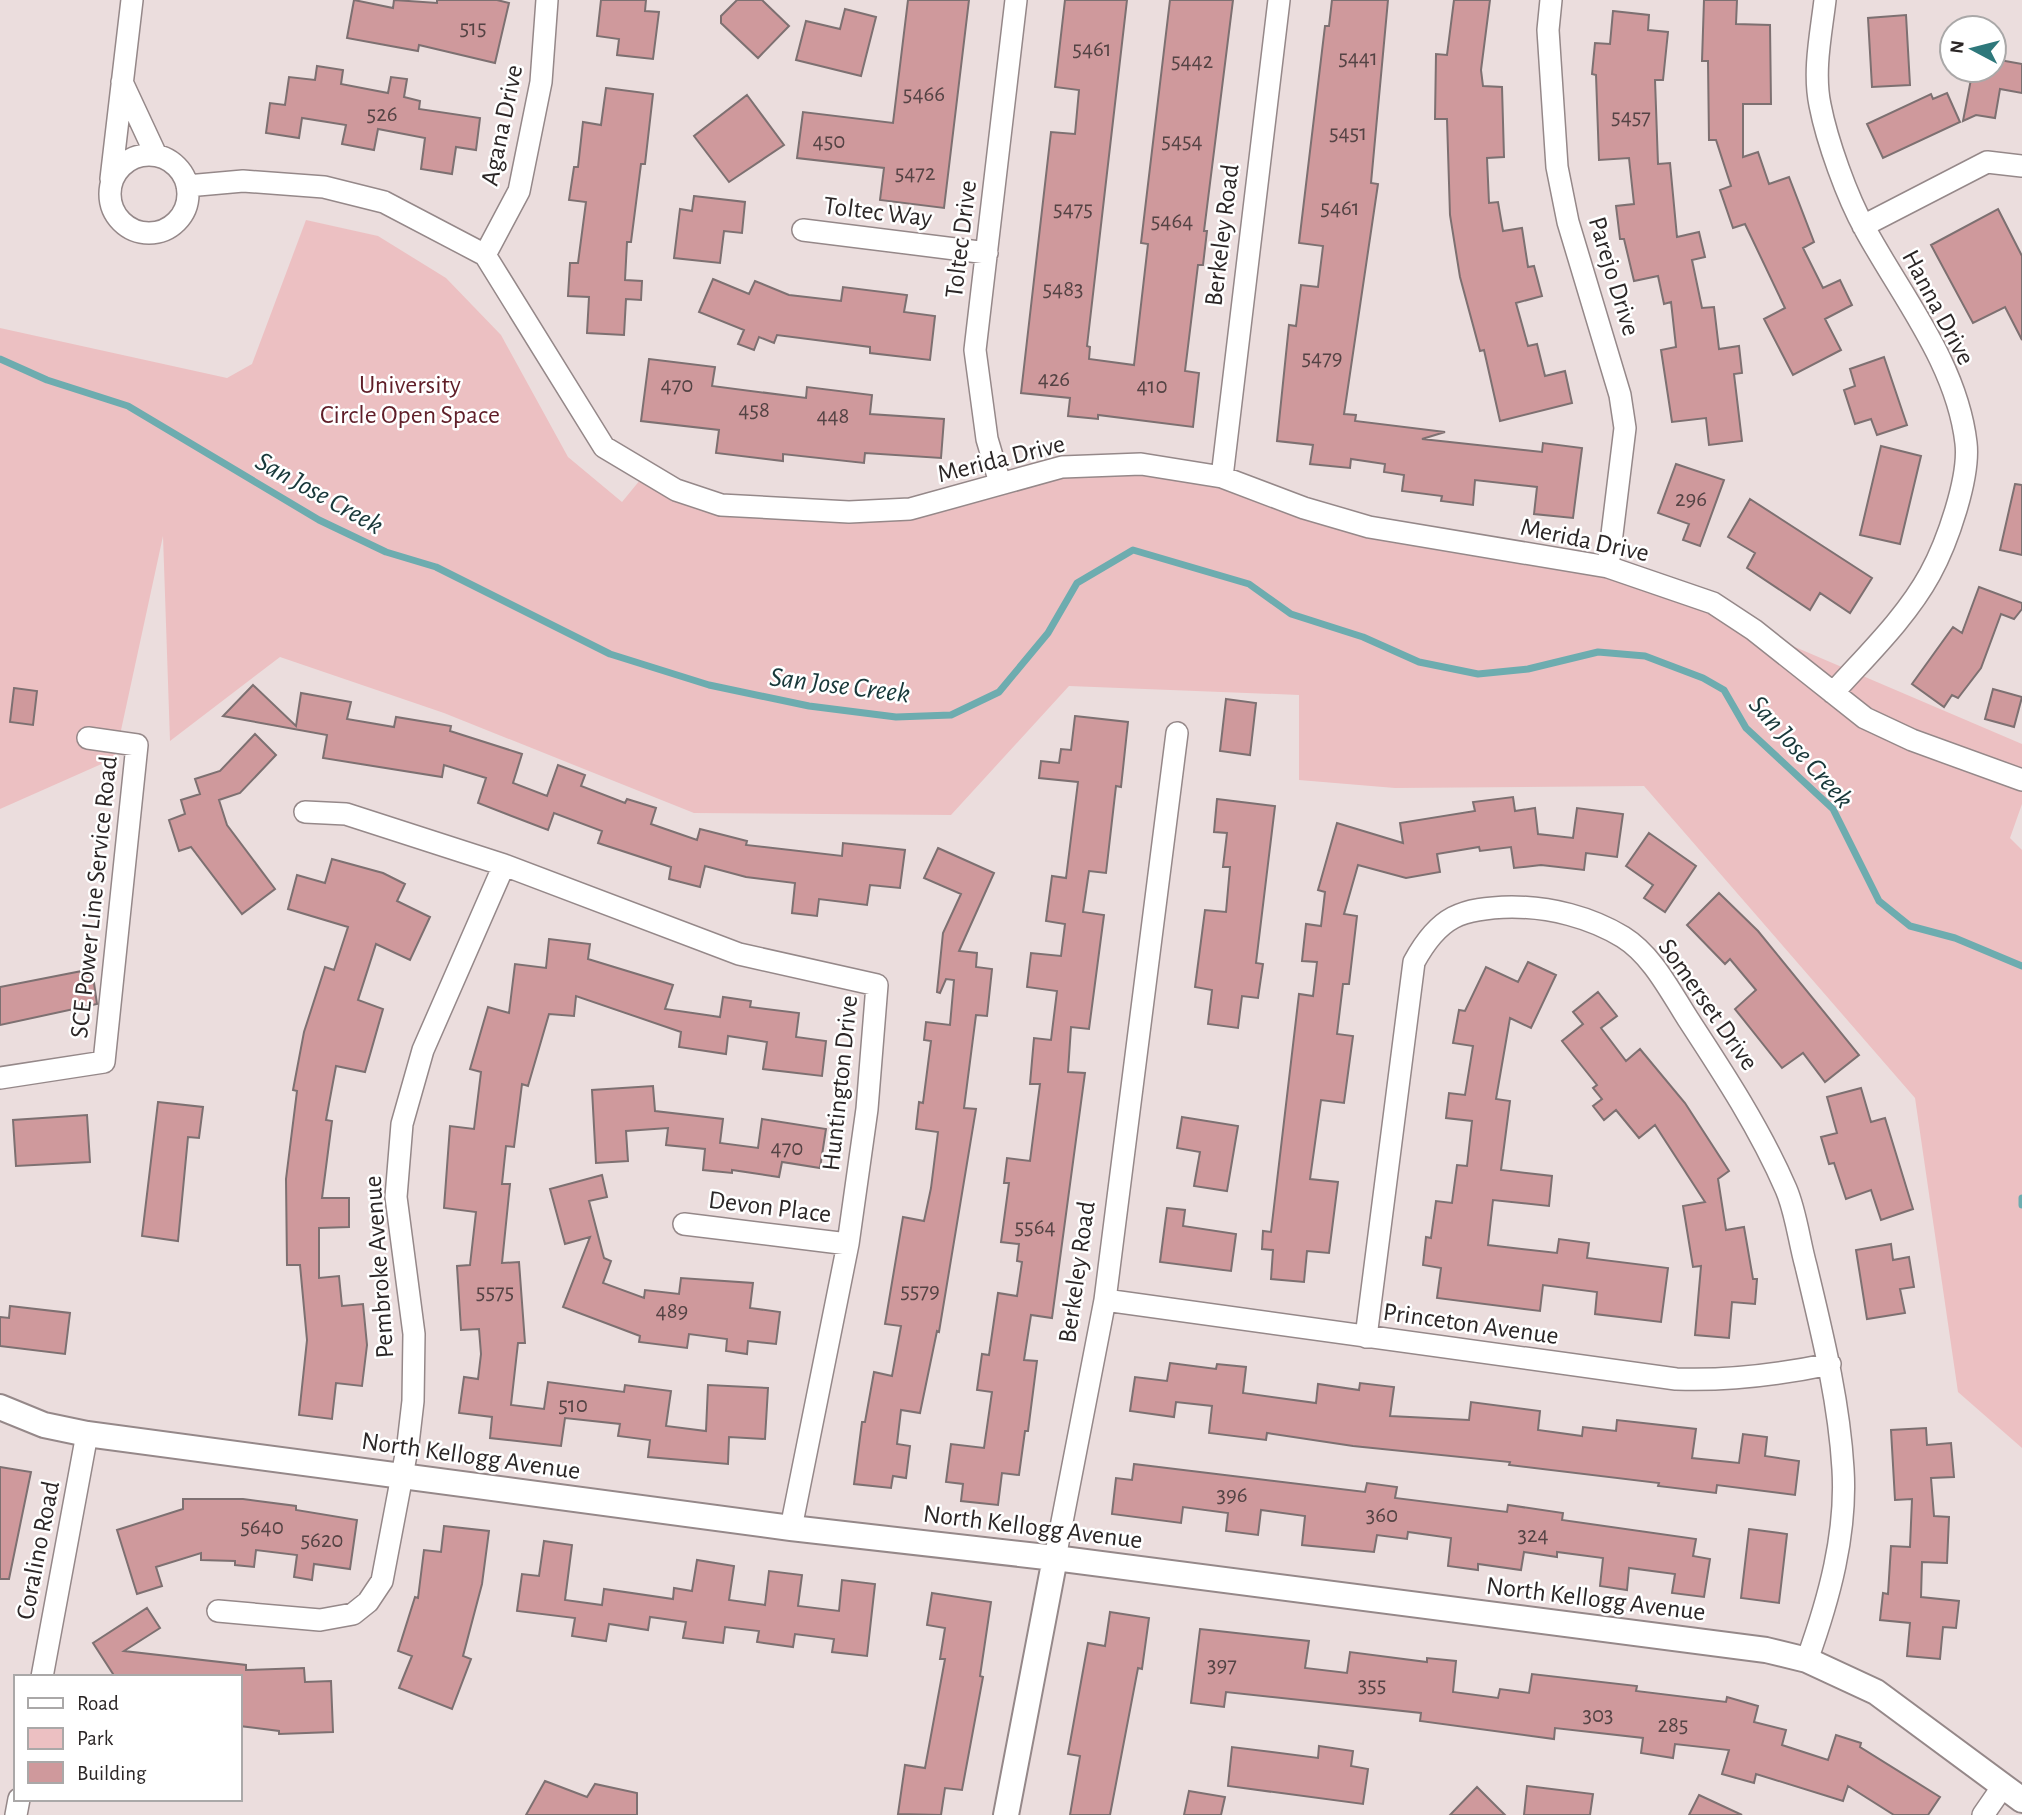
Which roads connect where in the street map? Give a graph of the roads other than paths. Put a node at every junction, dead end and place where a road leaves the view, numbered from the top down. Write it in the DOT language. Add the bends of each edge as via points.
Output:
graph roads {
  1 [pos="132,0"];
  2 [pos="547,0"];
  3 [pos="1016,0"];
  4 [pos="1279,0"];
  5 [pos="1551,0"];
  6 [pos="1825,0"];
  7 [pos="122,82"];
  8 [pos="156,155"];
  9 [pos="2022,166"];
  10 [pos="110,184"];
  11 [pos="187,186"];
  12 [pos="1863,226"];
  13 [pos="803,230"];
  14 [pos="987,253"];
  15 [pos="485,255"];
  16 [pos="1222,477"];
  17 [pos="1000,483"];
  18 [pos="1608,567"];
  19 [pos="1833,693"];
  20 [pos="1177,733"];
  21 [pos="88,738"];
  22 [pos="2022,780"];
  23 [pos="305,812"];
  24 [pos="504,865"];
  25 [pos="0,1078"];
  26 [pos="684,1224"];
  27 [pos="848,1244"];
  28 [pos="1105,1300"];
  29 [pos="1366,1337"];
  30 [pos="1830,1364"];
  31 [pos="0,1407"];
  32 [pos="87,1434"];
  33 [pos="402,1476"];
  34 [pos="791,1528"];
  35 [pos="1055,1558"];
  36 [pos="218,1611"];
  37 [pos="1807,1660"];
  38 [pos="42,1675"];
  39 [pos="2012,1793"];
  40 [pos="1006,1815"];
  41 [pos="1983,1815"];
  1 -- 7 [label="street"];
  2 -- 15 [label="street, Agana Drive" via="541,82 519,191"];
  3 -- 14 [label="street, Toltec Drive"];
  4 -- 16 [label="street, Berkeley Road"];
  5 -- 18 [label="street, Parejo Drive" via="1548,30 1557,167 1625,428"];
  6 -- 12 [label="street, Hanna Drive" via="1816,72 1819,103"];
  7 -- 8 [label="street"];
  7 -- 10 [label="street"];
  8 -- 10 [label="street" via="133,158 115,173"];
  8 -- 11 [label="street" via="177,166"];
  9 -- 12 [label="street" via="1987,162"];
  10 -- 11 [label="street" via="111,208 117,218 144,234 164,231 180,219"];
  11 -- 15 [label="street" via="243,181 324,187 384,202"];
  12 -- 19 [label="street, Hanna Drive" via="1937,353 1961,413 1966,446 1949,535 1929,576 1894,625"];
  13 -- 14 [label="street, Toltec Way"];
  14 -- 17 [label="street, Toltec Drive" via="975,350 987,439"];
  15 -- 17 [label="street, Merida Drive" via="604,447 676,490 721,505 849,512 910,509"];
  16 -- 17 [label="street, Merida Drive" via="1141,464 1062,467"];
  16 -- 18 [label="street, Merida Drive" via="1369,527"];
  18 -- 19 [label="street, Merida Drive" via="1713,603"];
  19 -- 22 [label="street, Merida Drive" via="1865,718 1900,735"];
  20 -- 28 [label="street, Berkeley Road"];
  21 -- 25 [label="street, SCE Power Line Service Road" via="137,744 104,1062"];
  23 -- 24 [label="street, Huntington Drive" via="346,814"];
  24 -- 27 [label="street, Huntington Drive" via="739,954 877,985 867,1109"];
  24 -- 33 [label="street, Pembroke Avenue" via="423,1050 402,1124 396,1197 414,1334 413,1401"];
  26 -- 27 [label="street, Devon Place"];
  27 -- 34 [label="street, Huntington Drive"];
  28 -- 29 [label="street, Princeton Avenue"];
  28 -- 35 [label="street, Berkeley Road"];
  29 -- 30 [label="street, Princeton Avenue" via="1676,1379 1726,1381"];
  29 -- 30 [label="street, Somerset Drive" via="1414,962 1426,939 1444,921 1468,910 1528,907 1585,917 1625,938 1660,977 1738,1095 1787,1191"];
  30 -- 37 [label="street, Somerset Drive" via="1843,1470 1839,1536 1829,1601"];
  31 -- 32 [label="street, North Kellogg Avenue" via="44,1425"];
  32 -- 33 [label="street, North Kellogg Avenue"];
  32 -- 38 [label="street, Coralino Road"];
  33 -- 34 [label="street, North Kellogg Avenue"];
  33 -- 36 [label="street, Pembroke Avenue" via="382,1581 353,1614 320,1620"];
  34 -- 35 [label="street, North Kellogg Avenue"];
  35 -- 37 [label="street, North Kellogg Avenue" via="1766,1650"];
  35 -- 40 [label="street, Berkeley Road"];
  37 -- 39 [label="street, North Kellogg Avenue" via="1876,1692"];
  39 -- 41 [label="street"];
}
